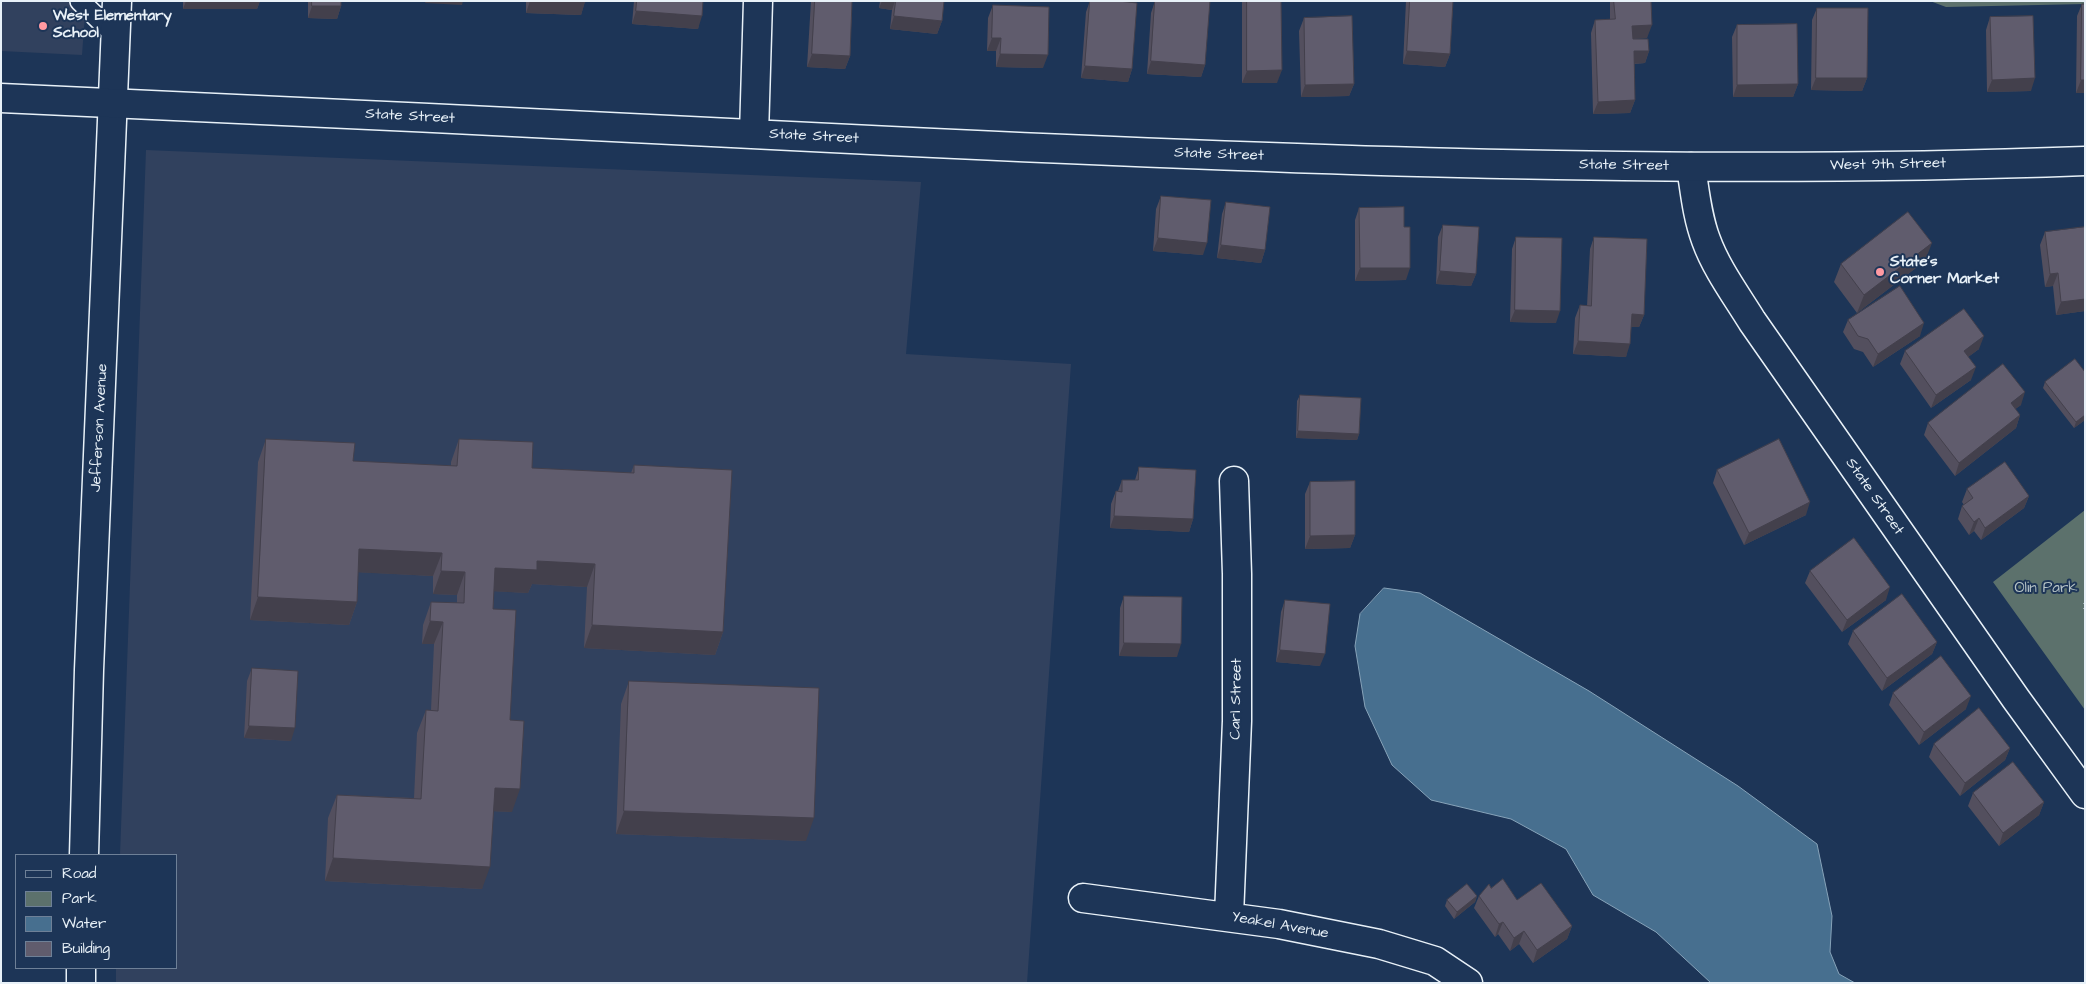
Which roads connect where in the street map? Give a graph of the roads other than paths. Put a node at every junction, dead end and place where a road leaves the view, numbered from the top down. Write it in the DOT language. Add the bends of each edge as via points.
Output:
graph roads {
  1 [pos="80,1"];
  2 [pos="116,1"];
  3 [pos="758,1"];
  4 [pos="116,35"];
  5 [pos="1,98"];
  6 [pos="114,103"];
  7 [pos="754,134"];
  8 [pos="2085,161"];
  9 [pos="1692,167"];
  10 [pos="1234,481"];
  11 [pos="2085,794"];
  12 [pos="84,854"];
  13 [pos="1083,898"];
  14 [pos="1229,916"];
  15 [pos="81,969"];
  16 [pos="81,983"];
  17 [pos="1468,983"];
  1 -- 4 [label="lane"];
  2 -- 4 [label="street, Jefferson Avenue"];
  3 -- 7 [label="street"];
  4 -- 6 [label="street, Jefferson Avenue"];
  5 -- 6 [label="street, State Street"];
  6 -- 7 [label="street, State Street"];
  6 -- 12 [label="street, Jefferson Avenue"];
  7 -- 9 [label="street, State Street" via="1479,165"];
  8 -- 9 [label="street, West 9th Street"];
  9 -- 11 [label="street, State Street" via="1696,203 1706,240 1752,321"];
  10 -- 14 [label="street, Carl Street" via="1237,721"];
  13 -- 14 [label="street, Yeakel Avenue"];
  14 -- 17 [label="street, Yeakel Avenue" via="1379,944 1435,961"];
  15 -- 16 [label="street"];
}
